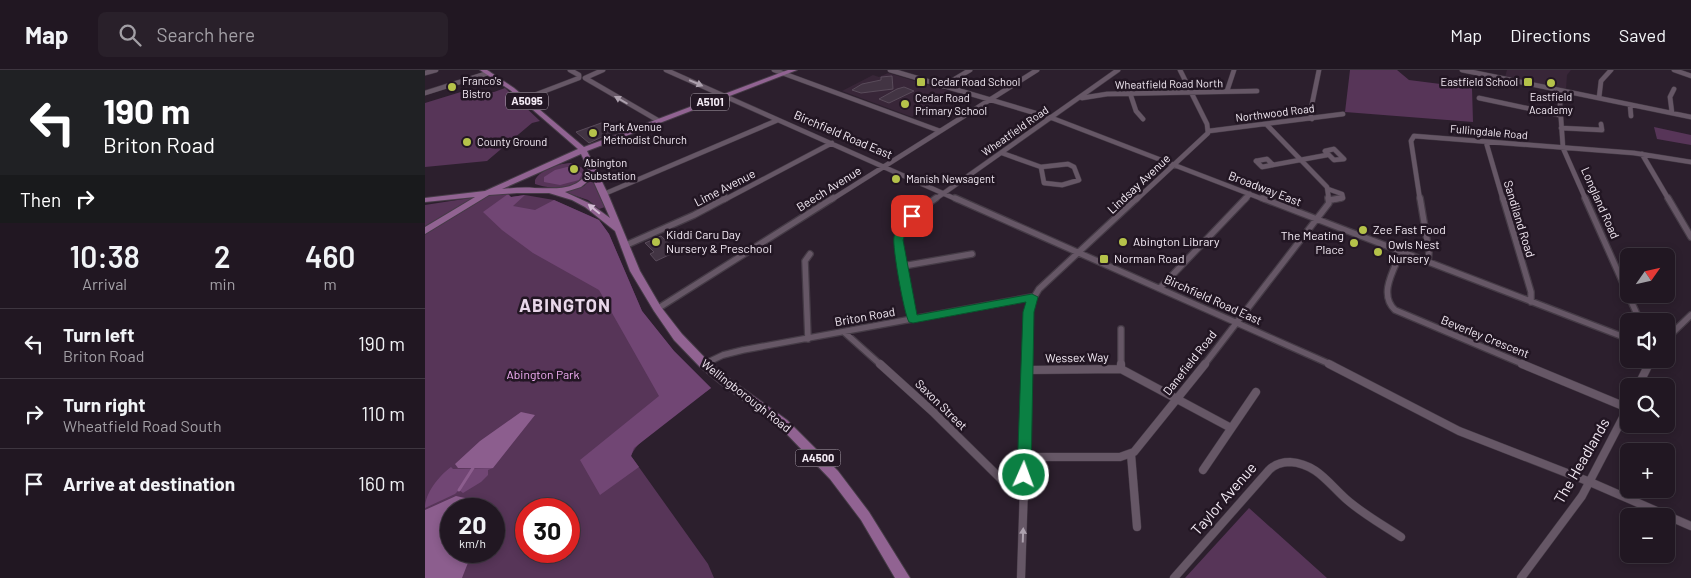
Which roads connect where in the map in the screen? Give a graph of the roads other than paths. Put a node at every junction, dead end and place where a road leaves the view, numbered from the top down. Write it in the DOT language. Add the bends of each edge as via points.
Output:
graph roads {
  1 [pos="436,70"];
  2 [pos="570,70"];
  3 [pos="603,70"];
  4 [pos="666,70"];
  5 [pos="774,70"];
  6 [pos="794,70"];
  7 [pos="891,70"];
  8 [pos="970,70"];
  9 [pos="1037,70"];
  10 [pos="1118,70"];
  11 [pos="1180,70"];
  12 [pos="1235,70"];
  13 [pos="1319,70"];
  14 [pos="1462,70"];
  15 [pos="1611,70"];
  16 [pos="1674,70"];
  17 [pos="486,71"];
  18 [pos="1477,72"];
  19 [pos="425,73"];
  20 [pos="785,74"];
  21 [pos="1691,76"];
  22 [pos="583,77"];
  23 [pos="1096,85"];
  24 [pos="943,86"];
  25 [pos="1674,89"];
  26 [pos="1257,90"];
  27 [pos="1559,90"];
  28 [pos="1227,91"];
  29 [pos="1191,92"];
  30 [pos="425,93"];
  31 [pos="1130,93"];
  32 [pos="1107,94"];
  33 [pos="725,96"];
  34 [pos="1081,98"];
  35 [pos="1599,98"];
  36 [pos="524,99"];
  37 [pos="1479,99"];
  38 [pos="989,100"];
  39 [pos="1630,105"];
  40 [pos="1672,113"];
  41 [pos="1343,114"];
  42 [pos="1559,115"];
  43 [pos="1631,116"];
  44 [pos="1691,117"];
  45 [pos="1052,118"];
  46 [pos="1143,119"];
  47 [pos="1312,119"];
  48 [pos="778,120"];
  49 [pos="659,121"];
  50 [pos="1267,124"];
  51 [pos="1601,124"];
  52 [pos="1561,128"];
  53 [pos="940,131"];
  54 [pos="1209,131"];
  55 [pos="1486,142"];
  56 [pos="601,143"];
  57 [pos="833,143"];
  58 [pos="1563,148"];
  59 [pos="1002,152"];
  60 [pos="1642,154"];
  61 [pos="584,155"];
  62 [pos="1327,155"];
  63 [pos="1301,161"];
  64 [pos="1691,162"];
  65 [pos="555,163"];
  66 [pos="1175,164"];
  67 [pos="1273,165"];
  68 [pos="885,166"];
  69 [pos="1041,167"];
  70 [pos="539,171"];
  71 [pos="505,185"];
  72 [pos="538,189"];
  73 [pos="1328,189"];
  74 [pos="514,190"];
  75 [pos="554,191"];
  76 [pos="487,193"];
  77 [pos="945,193"];
  78 [pos="469,194"];
  79 [pos="604,194"];
  80 [pos="1250,194"];
  81 [pos="447,197"];
  82 [pos="425,200"];
  83 [pos="1330,200"];
  84 [pos="450,216"];
  85 [pos="1316,219"];
  86 [pos="425,231"];
  87 [pos="618,232"];
  88 [pos="1691,237"];
  89 [pos="624,246"];
  90 [pos="1401,252"];
  91 [pos="1079,253"];
  92 [pos="810,254"];
  93 [pos="972,254"];
  94 [pos="1428,262"];
  95 [pos="903,266"];
  96 [pos="1160,288"];
  97 [pos="1032,297"];
  98 [pos="1531,302"];
  99 [pos="657,309"];
  100 [pos="1636,313"];
  101 [pos="1691,315"];
  102 [pos="913,319"];
  103 [pos="1236,323"];
  104 [pos="1121,329"];
  105 [pos="1675,330"];
  106 [pos="844,332"];
  107 [pos="1620,335"];
  108 [pos="808,339"];
  109 [pos="704,364"];
  110 [pos="1121,369"];
  111 [pos="1028,370"];
  112 [pos="1256,392"];
  113 [pos="1176,399"];
  114 [pos="1620,403"];
  115 [pos="1620,422"];
  116 [pos="1231,428"];
  117 [pos="1131,454"];
  118 [pos="1025,457"];
  119 [pos="1203,470"];
  120 [pos="1590,482"];
  121 [pos="1024,493"];
  122 [pos="1691,526"];
  123 [pos="1137,527"];
  124 [pos="1401,537"];
  125 [pos="903,578"];
  126 [pos="1021,578"];
  127 [pos="1174,578"];
  128 [pos="1521,578"];
  1 -- 19 [label="street"];
  2 -- 22 [label="street"];
  3 -- 22 [label="street"];
  4 -- 33 [label="street, Birchfield Road East, one-way"];
  5 -- 20 [label="street"];
  6 -- 20 [label="main road, A5101"];
  7 -- 24 [label="street, Broadway East"];
  8 -- 24 [label="street"];
  9 -- 38 [label="street, Beech Avenue"];
  10 -- 23 [label="street, Wheatfield Road"];
  11 -- 29 [label="street"];
  12 -- 28 [label="street"];
  13 -- 47 [label="street" via="1310,114"];
  14 -- 18 [label="street"];
  15 -- 35 [label="street" via="1601,82"];
  16 -- 21 [label="street"];
  17 -- 30 [label="street"];
  17 -- 36 [label="main road, A5095"];
  18 -- 27 [label="street"];
  20 -- 33 [label="main road, A5101"];
  20 -- 53 [label="street"];
  22 -- 36 [label="street"];
  49 -- 22 [label="street, one-way"];
  23 -- 32 [label="street"];
  23 -- 34 [label="street, Wheatfield Road"];
  24 -- 38 [label="street, Broadway East"];
  25 -- 40 [label="street" via="1669,97"];
  26 -- 28 [label="street, Wheatfield Road North"];
  27 -- 35 [label="street"];
  27 -- 42 [label="street, Longland Road"];
  28 -- 29 [label="street, Wheatfield Road North"];
  29 -- 31 [label="street, Wheatfield Road North"];
  29 -- 54 [label="street"];
  31 -- 32 [label="street, Wheatfield Road North"];
  31 -- 46 [label="street" via="1135,112"];
  32 -- 34 [label="street, Wheatfield Road North"];
  33 -- 48 [label="street, Birchfield Road East"];
  33 -- 49 [label="main road, A5101"];
  34 -- 45 [label="street, Wheatfield Road"];
  35 -- 39 [label="street"];
  36 -- 61 [label="main road, A5095"];
  37 -- 42 [label="street"];
  38 -- 45 [label="street, Broadway East"];
  38 -- 53 [label="street, Beech Avenue"];
  39 -- 40 [label="street"];
  39 -- 43 [label="street"];
  40 -- 44 [label="street"];
  41 -- 47 [label="street, Northwood Road"];
  42 -- 52 [label="street, Longland Road"];
  45 -- 59 [label="street, Wheatfield Road"];
  45 -- 66 [label="street, Broadway East"];
  47 -- 50 [label="street, Northwood Road"];
  48 -- 57 [label="street, Birchfield Road East"];
  48 -- 79 [label="street"];
  49 -- 56 [label="main road, A5101"];
  50 -- 54 [label="street, Northwood Road"];
  50 -- 63 [label="street, Danefield Road"];
  51 -- 52 [label="street" via="1602,130"];
  52 -- 58 [label="street, Longland Road"];
  53 -- 68 [label="street, Beech Avenue"];
  54 -- 66 [label="street, Lindsay Avenue"];
  55 -- 58 [label="street, Fullingdale Road"];
  55 -- 94 [label="street, Fullingdale Road" via="1421,136 1411,138"];
  55 -- 98 [label="street, Sandiland Road" via="1531,292"];
  56 -- 61 [label="main road, Wellingborough Road"];
  56 -- 61 [label="main road, A5101" via="587,146"];
  57 -- 68 [label="street, Birchfield Road East"];
  57 -- 89 [label="street, Lime Avenue"];
  58 -- 60 [label="street, Fullingdale Road"];
  58 -- 100 [label="street, Longland Road"];
  59 -- 69 [label="street"];
  59 -- 77 [label="street, Wheatfield Road"];
  60 -- 64 [label="street, Fullingdale Road"];
  60 -- 88 [label="street"];
  61 -- 65 [label="main road, A5101"];
  61 -- 65 [label="main road, A4500" via="577,160"];
  61 -- 75 [label="main road, Wellingborough Road / A4500" via="587,180 577,187"];
  61 -- 79 [label="main road, A4500"];
  62 -- 63 [label="street"];
  63 -- 67 [label="street"];
  63 -- 73 [label="street, Danefield Road"];
  65 -- 70 [label="main road, A4500"];
  66 -- 80 [label="street, Broadway East"];
  66 -- 91 [label="street, Lindsay Avenue"];
  68 -- 77 [label="street, Birchfield Road East"];
  68 -- 99 [label="street, Beech Avenue"];
  69 -- 69 [label="street" via="1068,164 1074,167 1079,180 1052,186 1044,183"];
  70 -- 71 [label="main road, A4500"];
  70 -- 72 [label="main road" via="530,180"];
  71 -- 76 [label="main road"];
  71 -- 78 [label="main road, A4500"];
  72 -- 74 [label="main road, Wellingborough Road / A4500"];
  72 -- 75 [label="main road, Wellingborough Road / A4500"];
  73 -- 83 [label="street"];
  73 -- 83 [label="street, Danefield Road" via="1342,194 1343,198"];
  74 -- 76 [label="main road, Wellingborough Road / A4500"];
  74 -- 84 [label="main road"];
  87 -- 75 [label="main road, Wellingborough Road / A4500, one-way" via="588,204"];
  76 -- 78 [label="main road, Wellingborough Road / A4500"];
  76 -- 84 [label="main road"];
  77 -- 91 [label="street, Birchfield Road East"];
  77 -- 95 [label="street, Wheatfield Road" via="914,214 902,227 898,240"];
  78 -- 81 [label="main road, Wellingborough Road / A4500"];
  79 -- 87 [label="main road, Wellingborough Road / A4500"];
  80 -- 85 [label="street, Broadway East"];
  80 -- 96 [label="street"];
  81 -- 82 [label="main road, Wellingborough Road / A4500"];
  81 -- 84 [label="main road" via="456,199 458,204"];
  83 -- 85 [label="street, Danefield Road"];
  84 -- 86 [label="main road"];
  85 -- 90 [label="street, Broadway East"];
  85 -- 103 [label="street, Danefield Road"];
  87 -- 89 [label="main road, Wellingborough Road / A4500"];
  89 -- 99 [label="main road, Wellingborough Road / A4500"];
  90 -- 94 [label="street, Broadway East"];
  90 -- 114 [label="street, Beverley Crescent" via="1385,293 1389,305 1397,312"];
  91 -- 96 [label="street, Birchfield Road East"];
  91 -- 97 [label="street, Lindsay Avenue"];
  92 -- 108 [label="street" via="805,261"];
  93 -- 95 [label="street"];
  94 -- 98 [label="street, Broadway East"];
  95 -- 102 [label="street, Wheatfield Road"];
  96 -- 103 [label="street, Birchfield Road East"];
  97 -- 102 [label="street, Briton Road"];
  97 -- 111 [label="street"];
  98 -- 107 [label="street, Broadway East"];
  99 -- 109 [label="main road, Wellingborough Road / A4500"];
  101 -- 105 [label="street"];
  102 -- 106 [label="street, Briton Road"];
  103 -- 113 [label="street, Danefield Road"];
  103 -- 120 [label="street, Birchfield Road East" via="1347,372 1459,432"];
  104 -- 110 [label="street"];
  106 -- 108 [label="street, Briton Road"];
  106 -- 121 [label="street, Saxon Street" via="933,412 1006,484"];
  108 -- 109 [label="street, Briton Road" via="731,353"];
  109 -- 125 [label="main road, Wellingborough Road / A4500" via="783,423 817,456 849,493"];
  110 -- 111 [label="street, Wessex Way"];
  110 -- 113 [label="street, Wessex Way"];
  111 -- 118 [label="street"];
  112 -- 116 [label="street"];
  113 -- 116 [label="street, Wessex Way"];
  113 -- 117 [label="street, Danefield Road"];
  115 -- 120 [label="street, The Headlands"];
  116 -- 119 [label="street"];
  117 -- 118 [label="street" via="1120,457"];
  117 -- 123 [label="street"];
  118 -- 121 [label="street"];
  120 -- 122 [label="street, Birchfield Road East"];
  120 -- 128 [label="street, The Headlands"];
  126 -- 121 [label="street, one-way"];
  124 -- 127 [label="street, Taylor Avenue" via="1347,500 1319,471 1299,463 1279,463 1269,470"];
}
